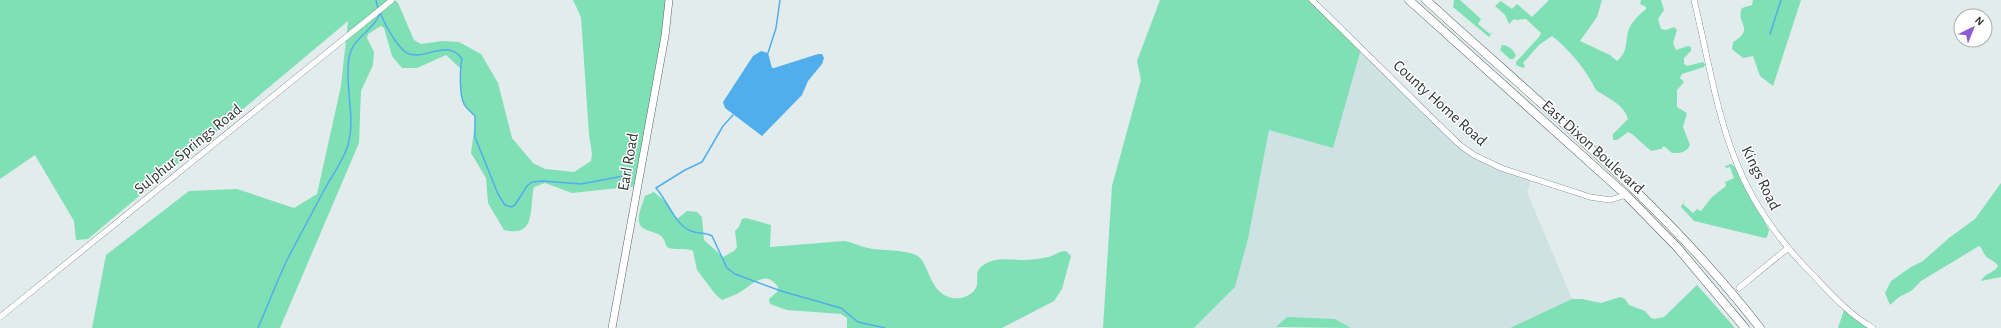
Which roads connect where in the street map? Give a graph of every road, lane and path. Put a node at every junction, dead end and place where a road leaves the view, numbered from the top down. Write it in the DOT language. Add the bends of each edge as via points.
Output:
graph roads {
  1 [pos="392,0"];
  2 [pos="670,0"];
  3 [pos="1312,0"];
  4 [pos="1410,0"];
  5 [pos="1426,0"];
  6 [pos="1694,0"];
  7 [pos="1561,136"];
  8 [pos="1630,184"];
  9 [pos="1626,195"];
  10 [pos="1675,230"];
  11 [pos="1788,248"];
  12 [pos="1739,288"];
  13 [pos="0,317"];
  14 [pos="612,328"];
  15 [pos="1745,328"];
  16 [pos="1760,328"];
  17 [pos="1873,328"];
  1 -- 13 [label="street, Sulphur Springs Road"];
  2 -- 14 [label="main road, Earl Road"];
  3 -- 9 [label="street, County Home Road" via="1461,146 1474,155 1501,168 1590,197 1610,200"];
  4 -- 7 [label="highway, East Dixon Boulevard"];
  5 -- 8 [label="highway, East Dixon Boulevard"];
  6 -- 11 [label="street, Kings Road" via="1735,160 1762,213"];
  7 -- 8 [label="highway" via="1568,138 1620,184"];
  7 -- 9 [label="highway, East Dixon Boulevard"];
  8 -- 10 [label="highway, East Dixon Boulevard"];
  9 -- 10 [label="highway" via="1633,196 1667,227"];
  9 -- 15 [label="highway, East Dixon Boulevard" via="1686,258"];
  10 -- 16 [label="highway, East Dixon Boulevard" via="1726,285"];
  11 -- 12 [label="street"];
  11 -- 17 [label="street, Kings Road" via="1850,312"];
}
